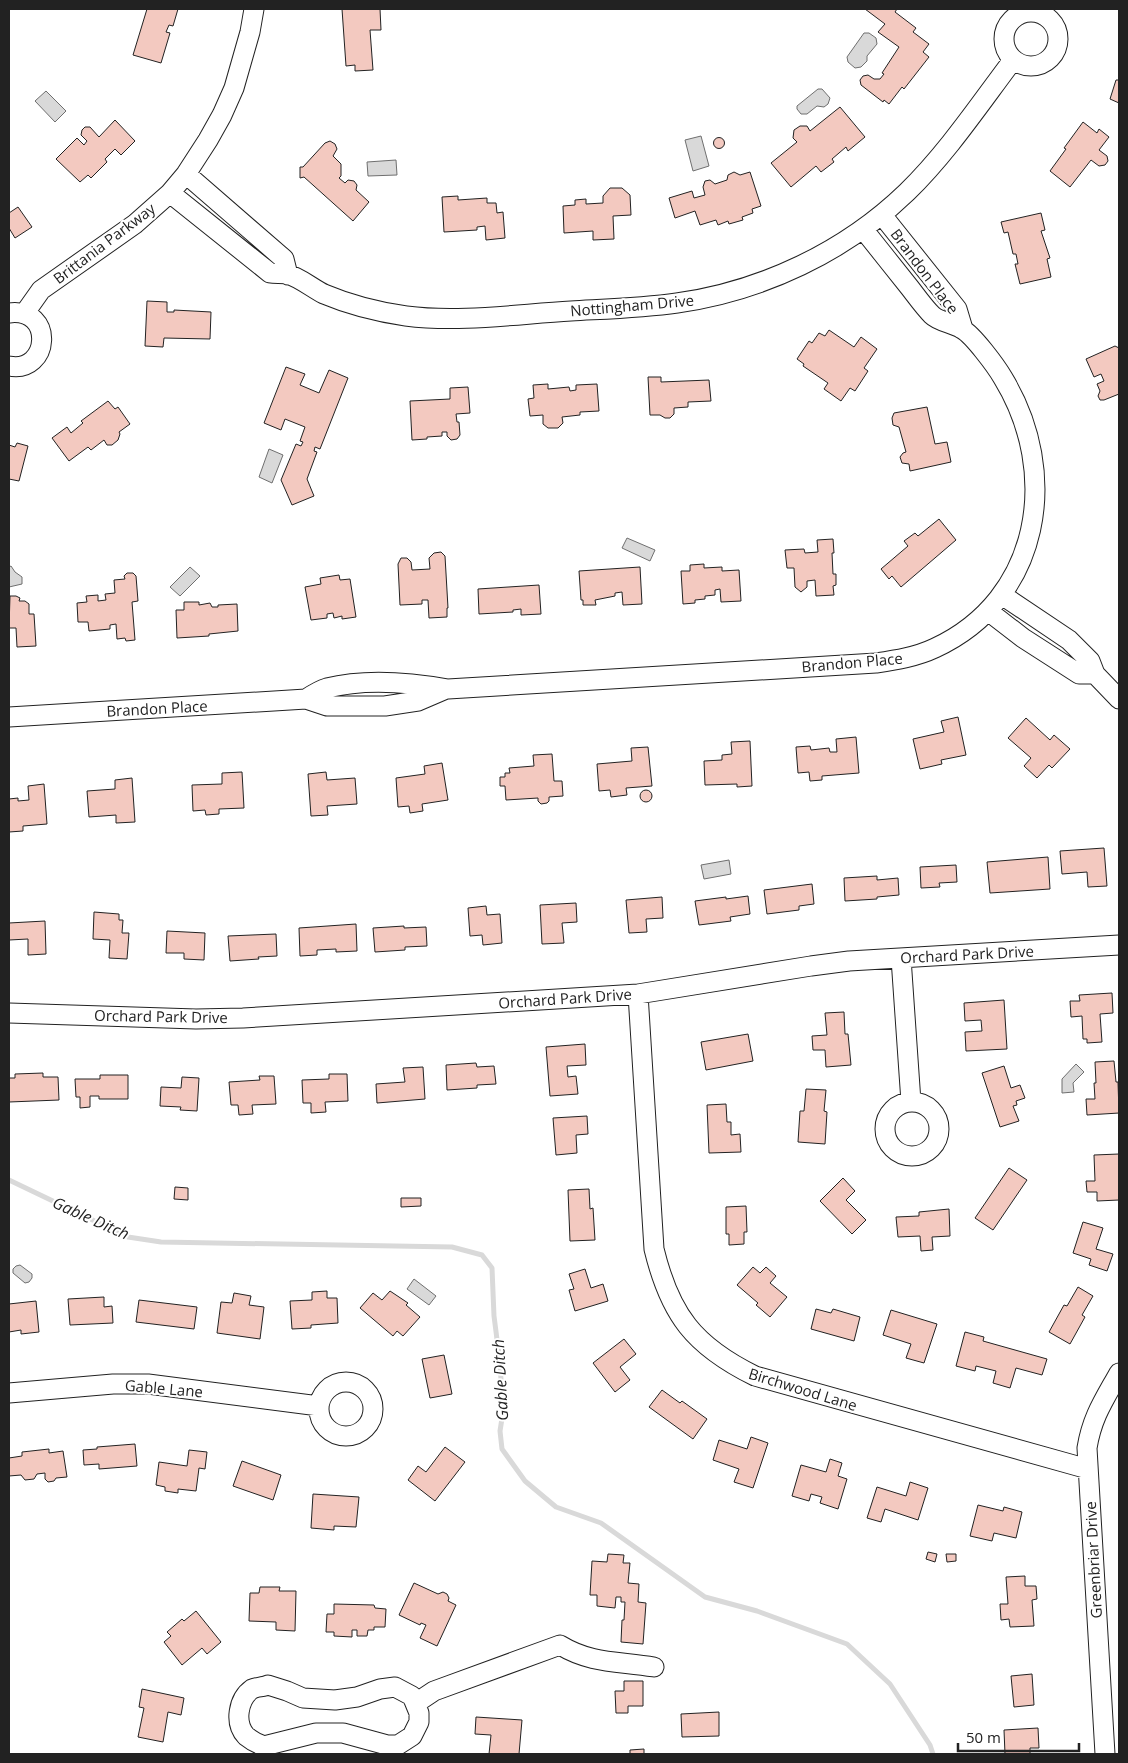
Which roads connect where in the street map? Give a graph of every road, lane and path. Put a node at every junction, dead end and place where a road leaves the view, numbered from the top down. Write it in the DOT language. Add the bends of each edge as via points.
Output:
graph roads {
  1 [pos="254,9"];
  2 [pos="1013,60"];
  3 [pos="186,174"];
  4 [pos="170,193"];
  5 [pos="882,215"];
  6 [pos="863,229"];
  7 [pos="288,274"];
  8 [pos="16,313"];
  9 [pos="963,329"];
  10 [pos="9,366"];
  11 [pos="1002,595"];
  12 [pos="988,611"];
  13 [pos="1094,674"];
  14 [pos="1119,699"];
  15 [pos="9,717"];
  16 [pos="1119,945"];
  17 [pos="902,958"];
  18 [pos="638,994"];
  19 [pos="9,1013"];
  20 [pos="910,1102"];
  21 [pos="1119,1373"];
  22 [pos="9,1393"];
  23 [pos="319,1406"];
  24 [pos="1088,1469"];
  25 [pos="654,1667"];
  26 [pos="416,1703"];
  27 [pos="263,1750"];
  28 [pos="1105,1754"];
  1 -- 3 [label="street, Brittania Parkway" via="234,88 222,115"];
  2 -- 5 [label="street, Nottingham Drive" via="932,166"];
  3 -- 4 [label="street, Brittania Parkway"];
  3 -- 7 [label="street" via="284,259"];
  4 -- 7 [label="street, Nottingham Drive" via="270,273"];
  4 -- 8 [label="street, Brittania Parkway" via="135,224 41,290"];
  5 -- 6 [label="street, Nottingham Drive"];
  5 -- 9 [label="street, Brandon Place" via="957,309"];
  6 -- 7 [label="street, Nottingham Drive" via="817,257 749,286 704,298 640,307 463,318 407,316 352,305 323,294"];
  6 -- 9 [label="street, Brandon Place" via="933,316"];
  8 -- 10 [label="street, Brittania Parkway" via="30,317 40,327 41,348 27,364"];
  9 -- 11 [label="street, Brandon Place" via="992,361 1013,394 1027,430 1034,468 1035,512 1029,541"];
  11 -- 12 [label="street, Brandon Place"];
  11 -- 13 [label="street" via="1069,640 1090,661"];
  12 -- 13 [label="street" via="1023,638 1080,674"];
  12 -- 15 [label="street, Brandon Place" via="960,634 934,648 906,658 876,663 448,689 418,701 385,706 327,706 306,699"];
  13 -- 14 [label="street"];
  16 -- 17 [label="street, Orchard Park Drive"];
  17 -- 18 [label="street, Orchard Park Drive" via="810,966"];
  17 -- 20 [label="street"];
  18 -- 19 [label="street, Orchard Park Drive" via="243,1018"];
  18 -- 24 [label="street, Birchwood Lane" via="654,1249 660,1276 672,1302 697,1337 724,1360 755,1376"];
  21 -- 24 [label="street, Greenbriar Drive" via="1090,1429"];
  22 -- 23 [label="street, Gable Lane" via="148,1384"];
  24 -- 28 [label="street, Greenbriar Drive"];
  25 -- 26 [label="street" via="597,1661 560,1645 434,1691"];
  26 -- 27 [label="street" via="419,1722 412,1736 398,1745 343,1733 316,1733"];
  26 -- 27 [label="street" via="412,1696 395,1687 335,1700 303,1698 268,1686 253,1689 239,1709 240,1724 246,1736"];
}
